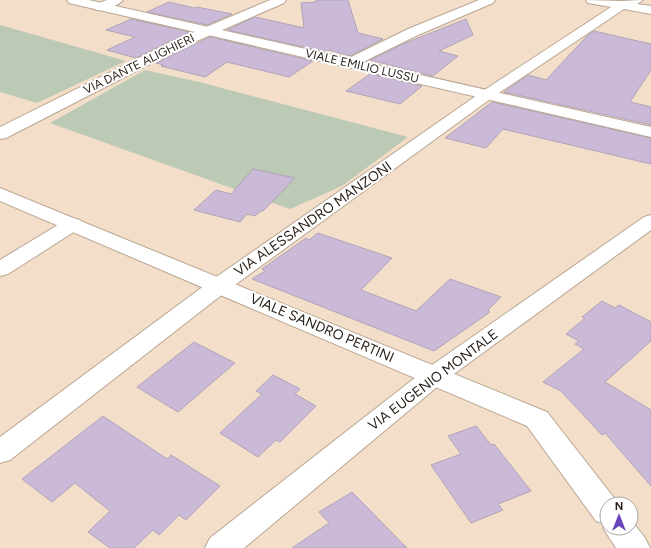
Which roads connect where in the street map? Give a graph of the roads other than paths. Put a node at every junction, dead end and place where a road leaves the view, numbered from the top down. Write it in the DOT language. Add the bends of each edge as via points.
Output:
graph roads {
  1 [pos="73,0"];
  2 [pos="117,0"];
  3 [pos="280,0"];
  4 [pos="489,0"];
  5 [pos="592,0"];
  6 [pos="637,0"];
  7 [pos="622,5"];
  8 [pos="100,6"];
  9 [pos="651,10"];
  10 [pos="208,31"];
  11 [pos="350,63"];
  12 [pos="488,94"];
  13 [pos="651,132"];
  14 [pos="0,134"];
  15 [pos="0,194"];
  16 [pos="651,221"];
  17 [pos="73,224"];
  18 [pos="0,269"];
  19 [pos="220,285"];
  20 [pos="434,376"];
  21 [pos="0,452"];
  22 [pos="599,501"];
  23 [pos="625,536"];
  24 [pos="221,548"];
  25 [pos="634,548"];
  1 -- 8 [label="street, VIALE EMILIO LUSSU"];
  2 -- 8 [label="street"];
  3 -- 10 [label="street, VIA DANTE ALIGHIERI"];
  4 -- 11 [label="street" via="413,32"];
  5 -- 7 [label="street"];
  6 -- 7 [label="street, VIA ALESSANDRO MANZONI"];
  7 -- 9 [label="street"];
  7 -- 12 [label="street, VIA ALESSANDRO MANZONI"];
  8 -- 10 [label="street, VIALE EMILIO LUSSU"];
  10 -- 11 [label="street, VIALE EMILIO LUSSU"];
  10 -- 14 [label="street, VIA DANTE ALIGHIERI"];
  11 -- 12 [label="street, VIALE EMILIO LUSSU"];
  12 -- 13 [label="street, VIALE EMILIO LUSSU"];
  12 -- 19 [label="street, VIA ALESSANDRO MANZONI"];
  15 -- 17 [label="street, VIALE SANDRO PERTINI"];
  16 -- 20 [label="street, VIA EUGENIO MONTALE"];
  17 -- 18 [label="street"];
  17 -- 19 [label="street, VIALE SANDRO PERTINI"];
  19 -- 20 [label="street, VIALE SANDRO PERTINI"];
  19 -- 21 [label="street, VIA ALESSANDRO MANZONI"];
  20 -- 22 [label="street, VIALE SANDRO PERTINI" via="537,419"];
  20 -- 24 [label="street, VIA EUGENIO MONTALE"];
  23 -- 25 [label="street"];
}
